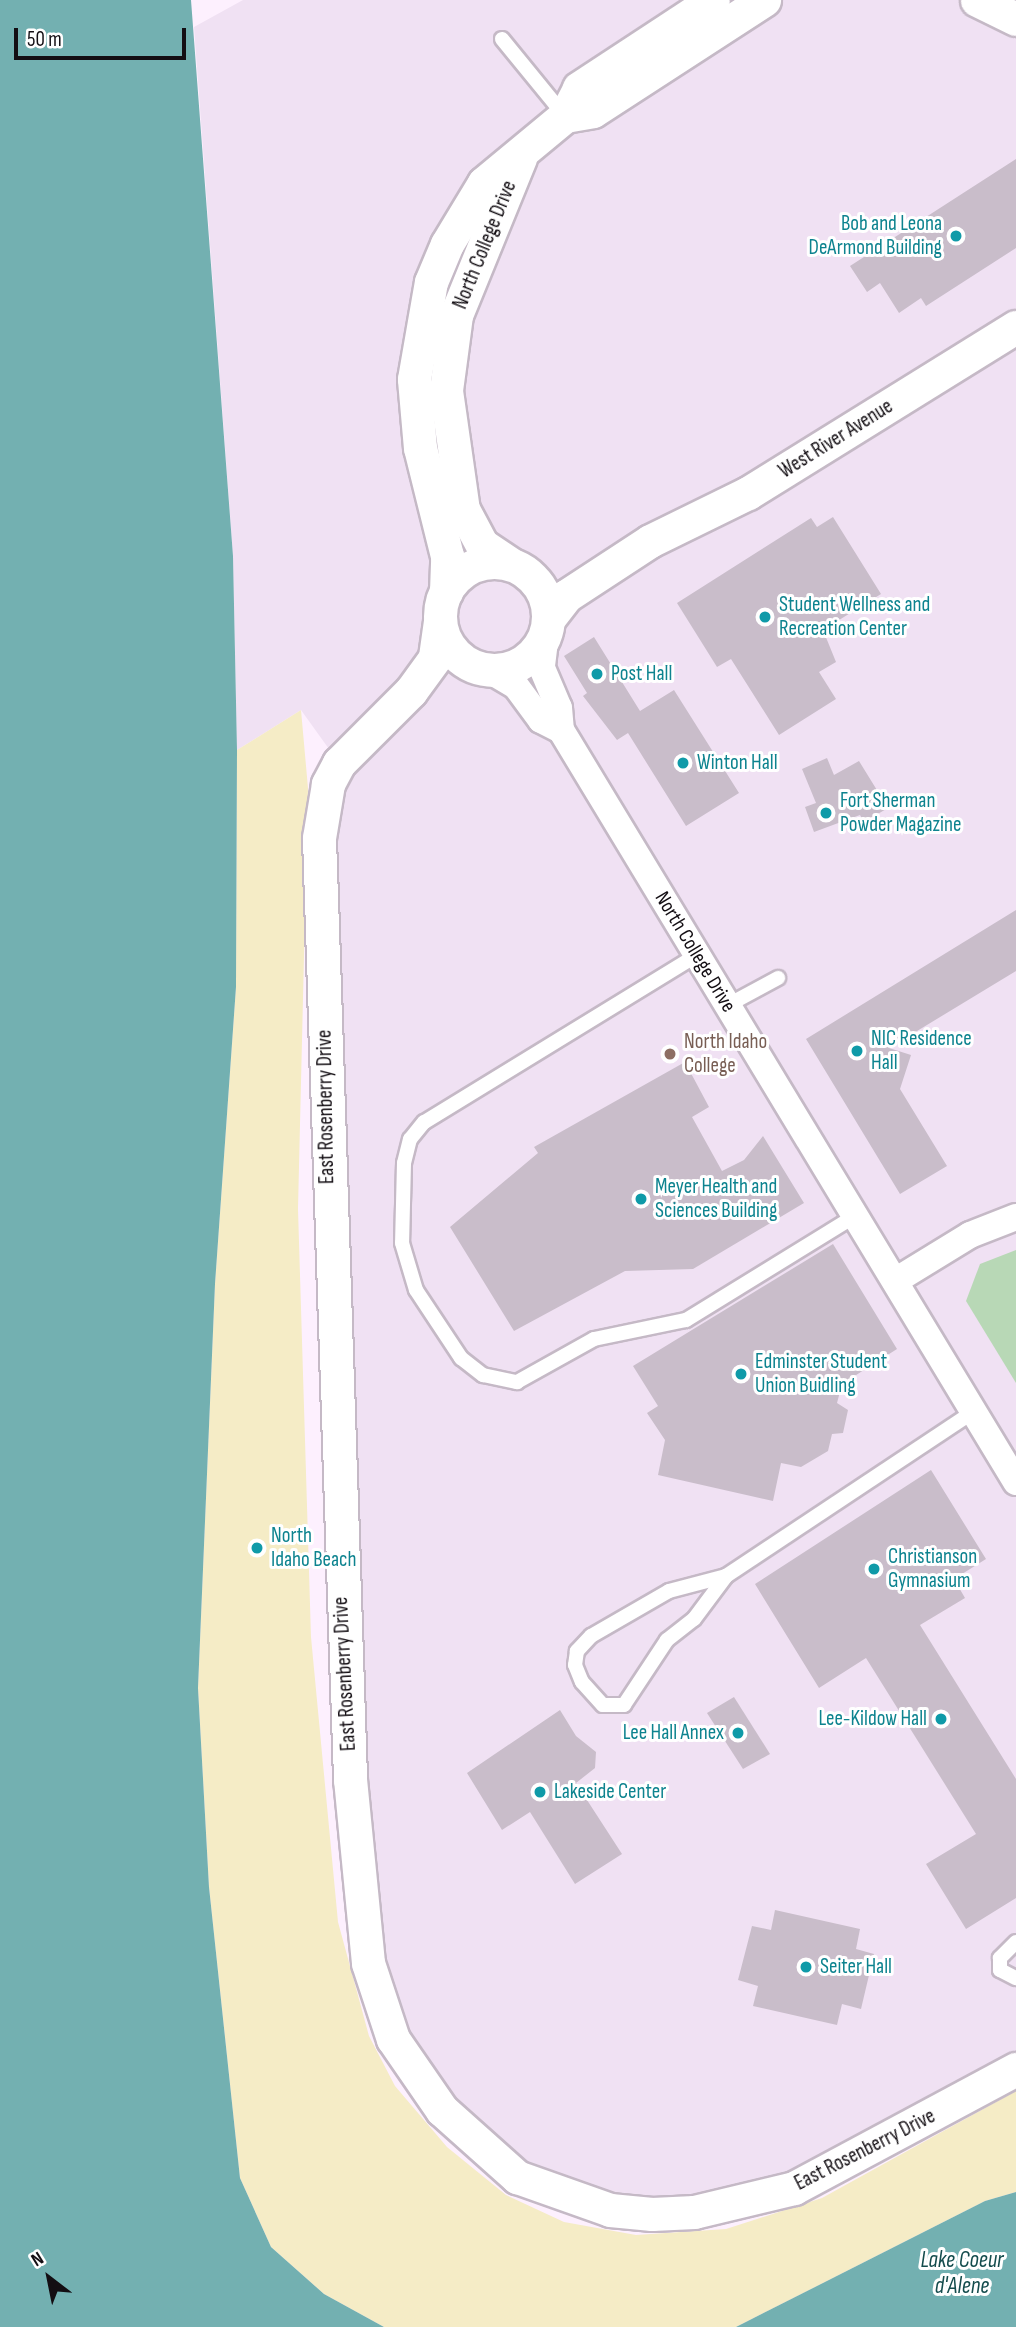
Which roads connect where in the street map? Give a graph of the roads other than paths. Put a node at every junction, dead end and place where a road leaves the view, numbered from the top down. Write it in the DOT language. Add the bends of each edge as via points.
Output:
graph roads {
  1 [pos="713,0"];
  2 [pos="764,0"];
  3 [pos="977,0"];
  4 [pos="1016,19"];
  5 [pos="502,39"];
  6 [pos="565,116"];
  7 [pos="520,158"];
  8 [pos="1016,327"];
  9 [pos="650,541"];
  10 [pos="516,566"];
  11 [pos="443,607"];
  12 [pos="547,626"];
  13 [pos="489,670"];
  14 [pos="561,730"];
  15 [pos="697,955"];
  16 [pos="778,978"];
  17 [pos="728,1005"];
  18 [pos="855,1216"];
  19 [pos="1016,1217"];
  20 [pos="895,1281"];
  21 [pos="973,1412"];
  22 [pos="1016,1482"];
  23 [pos="726,1576"];
  24 [pos="1016,1942"];
  25 [pos="1016,1978"];
  26 [pos="1016,2069"];
  1 -- 6 [label="street, North College Drive" via="579,88"];
  2 -- 6 [label="street, North College Drive" via="593,111"];
  3 -- 4 [label="street"];
  5 -- 6 [label="lane"];
  6 -- 7 [label="street, North College Drive"];
  7 -- 10 [label="street, North College Drive" via="456,314 446,390 463,510 482,545"];
  7 -- 11 [label="street, North College Drive" via="484,183 457,224 431,282 417,346 416,420 447,556"];
  8 -- 9 [label="street, West River Avenue" via="748,493"];
  9 -- 10 [label="street, West River Avenue" via="623,543 556,572"];
  9 -- 12 [label="street, West River Avenue" via="566,596"];
  10 -- 11 [label="street" via="472,566"];
  10 -- 12 [label="street" via="543,590"];
  11 -- 13 [label="street" via="451,649"];
  11 -- 26 [label="street, East Rosenberry Drive" via="435,658 411,691 339,763 328,784 319,838 350,1779 368,1963 393,2039 442,2110 517,2177 610,2210 652,2214 694,2211 794,2189"];
  12 -- 13 [label="street" via="517,665"];
  12 -- 14 [label="street, North College Drive" via="542,668 559,708"];
  13 -- 14 [label="street, North College Drive" via="516,686 541,720"];
  14 -- 15 [label="street, North College Drive"];
  15 -- 17 [label="street, North College Drive"];
  15 -- 18 [label="lane" via="424,1122 411,1139 404,1163 402,1243 416,1290 461,1358 483,1375 517,1382 594,1339 686,1320"];
  16 -- 17 [label="lane"];
  17 -- 18 [label="street, North College Drive"];
  18 -- 20 [label="street, North College Drive"];
  19 -- 20 [label="street" via="970,1234"];
  20 -- 21 [label="street, North College Drive"];
  21 -- 22 [label="street, North College Drive"];
  21 -- 23 [label="lane"];
  23 -- 23 [label="lane" via="668,1591 591,1636 577,1651 575,1665 582,1682 603,1705 625,1705 667,1640 694,1619"];
  24 -- 25 [label="lane" via="1000,1958 1000,1970"];
}
